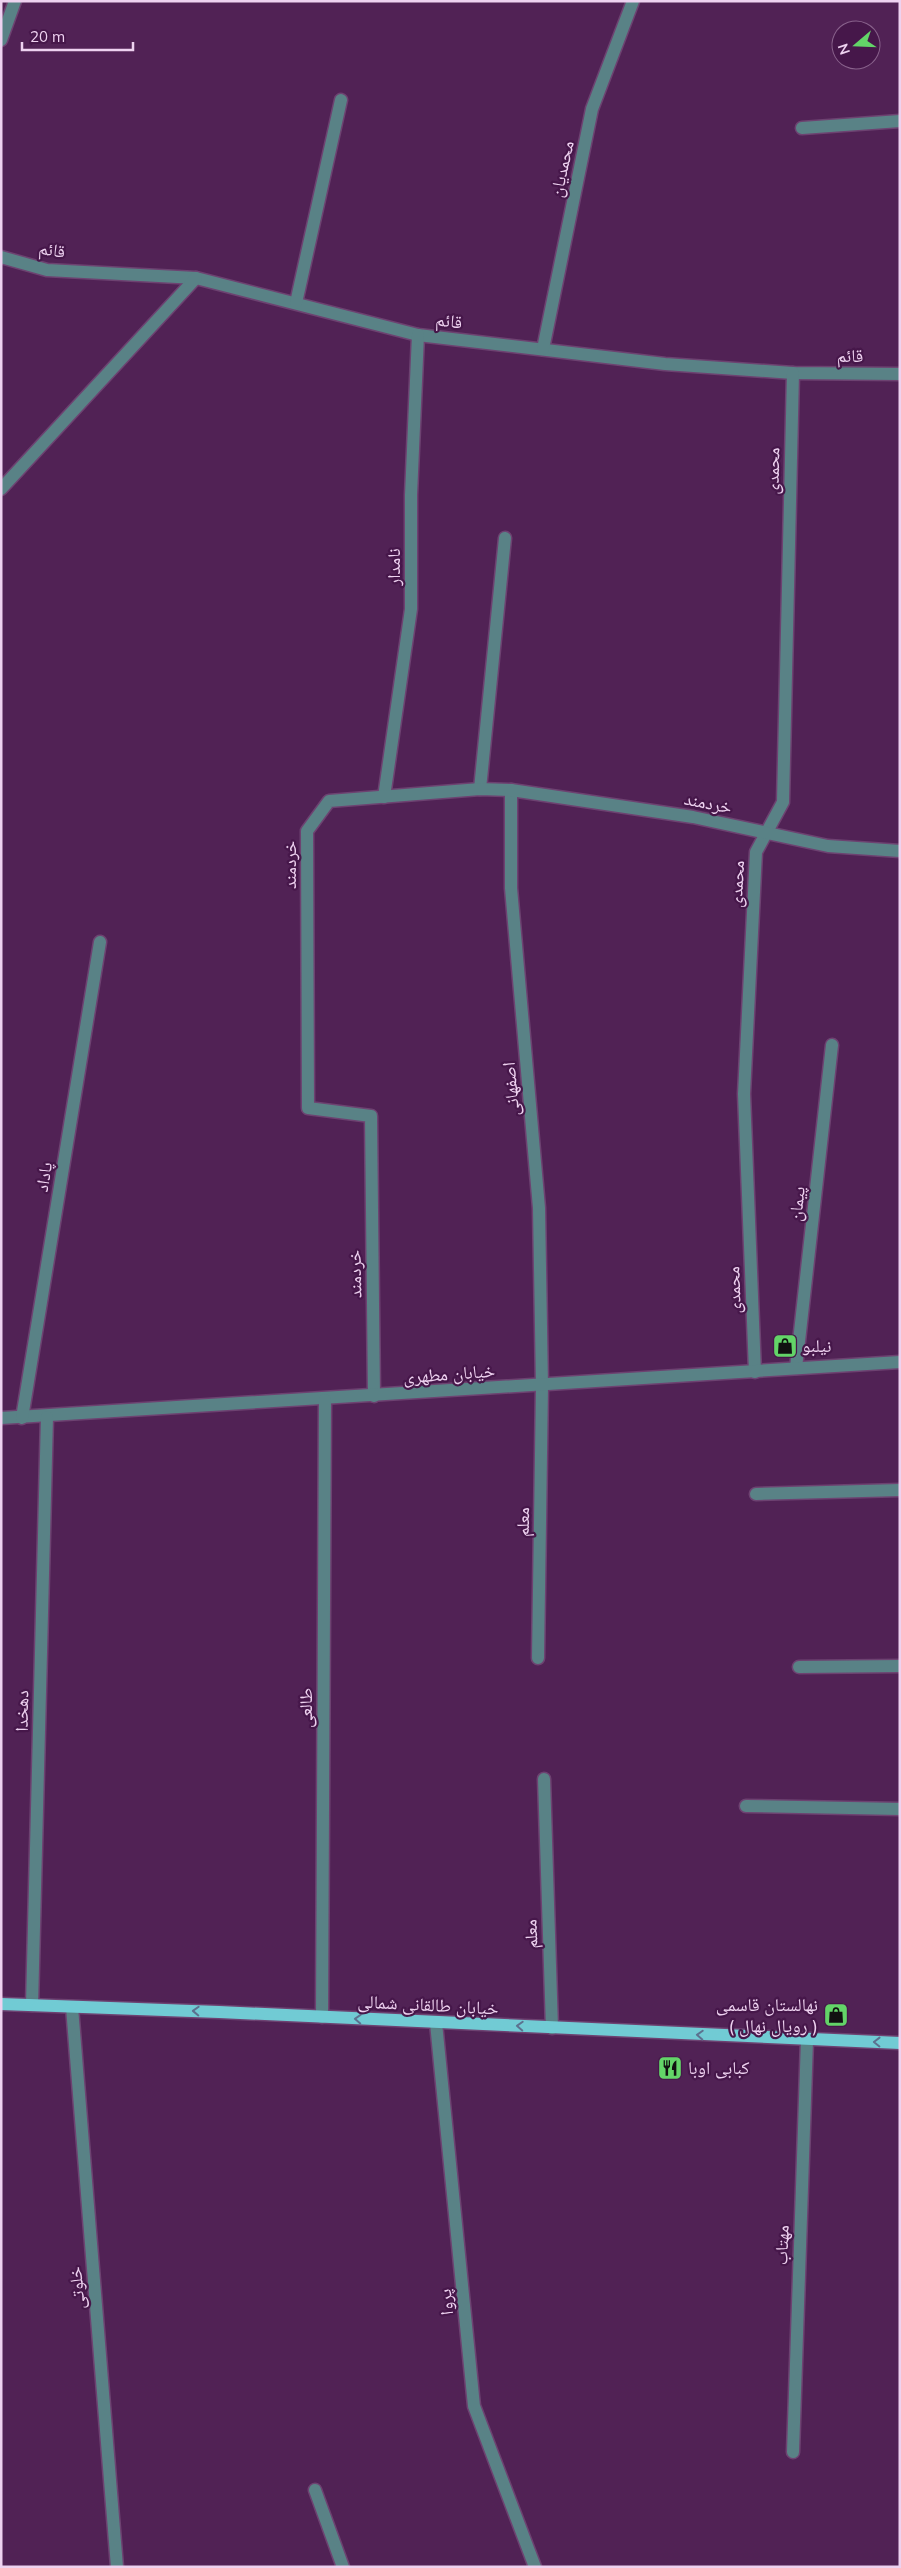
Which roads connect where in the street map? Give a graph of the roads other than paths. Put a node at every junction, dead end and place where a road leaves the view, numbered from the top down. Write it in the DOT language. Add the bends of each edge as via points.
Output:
graph roads {
  1 [pos="15,1"];
  2 [pos="633,1"];
  3 [pos="1,40"];
  4 [pos="341,100"];
  5 [pos="900,121"];
  6 [pos="802,128"];
  7 [pos="1,257"];
  8 [pos="196,278"];
  9 [pos="296,303"];
  10 [pos="418,334"];
  11 [pos="543,349"];
  12 [pos="793,374"];
  13 [pos="900,374"];
  14 [pos="1,489"];
  15 [pos="505,538"];
  16 [pos="480,789"];
  17 [pos="511,790"];
  18 [pos="384,797"];
  19 [pos="767,833"];
  20 [pos="900,851"];
  21 [pos="100,942"];
  22 [pos="832,1045"];
  23 [pos="900,1362"];
  24 [pos="796,1368"];
  25 [pos="755,1372"];
  26 [pos="542,1386"];
  27 [pos="374,1396"];
  28 [pos="326,1400"];
  29 [pos="47,1417"];
  30 [pos="1,1418"];
  31 [pos="22,1418"];
  32 [pos="900,1490"];
  33 [pos="756,1494"];
  34 [pos="538,1658"];
  35 [pos="799,1666"];
  36 [pos="900,1666"];
  37 [pos="544,1779"];
  38 [pos="746,1806"];
  39 [pos="900,1808"];
  40 [pos="1,2004"];
  41 [pos="32,2006"];
  42 [pos="72,2007"];
  43 [pos="322,2017"];
  44 [pos="436,2022"];
  45 [pos="552,2028"];
  46 [pos="807,2040"];
  47 [pos="900,2043"];
  48 [pos="793,2452"];
  49 [pos="315,2490"];
  50 [pos="117,2567"];
  51 [pos="343,2567"];
  52 [pos="535,2567"];
  1 -- 3 [label="street"];
  2 -- 11 [label="street, محمدیان" via="592,109"];
  4 -- 9 [label="street"];
  5 -- 6 [label="street"];
  7 -- 8 [label="street, قائم" via="47,270"];
  8 -- 9 [label="street, قائم"];
  8 -- 14 [label="street"];
  9 -- 10 [label="street, قائم"];
  10 -- 11 [label="street, قائم"];
  10 -- 18 [label="street, نامدار" via="411,496 411,609"];
  11 -- 12 [label="street, قائم" via="665,364"];
  12 -- 13 [label="street, قائم"];
  12 -- 19 [label="street, محمدی" via="783,802"];
  15 -- 16 [label="street"];
  16 -- 17 [label="street, خردمند"];
  16 -- 18 [label="street, خردمند"];
  17 -- 19 [label="street, خردمند" via="693,817"];
  17 -- 26 [label="street, اصفهانی" via="511,888 539,1208"];
  18 -- 27 [label="street, خردمند" via="329,801 307,831 308,1108 370,1116"];
  19 -- 20 [label="street, خردمند" via="828,846"];
  19 -- 25 [label="street, محمدی" via="756,852 744,1094"];
  21 -- 31 [label="street, پاداد"];
  22 -- 24 [label="street, پیمان"];
  23 -- 24 [label="street, خیابان مطهری"];
  24 -- 25 [label="street, خیابان مطهری"];
  25 -- 26 [label="street, خیابان مطهری"];
  26 -- 27 [label="street, خیابان مطهری"];
  26 -- 34 [label="street, معلم"];
  27 -- 28 [label="street, خیابان مطهری"];
  28 -- 29 [label="street, خیابان مطهری"];
  28 -- 43 [label="street, طالعی"];
  29 -- 31 [label="street, خیابان مطهری"];
  29 -- 41 [label="street, دهخدا"];
  30 -- 31 [label="street, خیابان مطهری"];
  32 -- 33 [label="street"];
  35 -- 36 [label="street"];
  37 -- 45 [label="street, معلم"];
  38 -- 39 [label="street"];
  40 -- 41 [label="main road, خیابان طالقانی شمالی"];
  41 -- 42 [label="main road, خیابان طالقانی شمالی"];
  43 -- 42 [label="main road, خیابان طالقانی شمالی, one-way"];
  42 -- 50 [label="street, خلوتی"];
  44 -- 43 [label="main road, خیابان طالقانی شمالی, one-way"];
  45 -- 44 [label="main road, خیابان طالقانی شمالی, one-way"];
  44 -- 52 [label="street, پروا" via="474,2406"];
  46 -- 45 [label="main road, خیابان طالقانی شمالی, one-way"];
  47 -- 46 [label="main road, خیابان طالقانی شمالی, one-way"];
  46 -- 48 [label="street, مهتاب"];
  49 -- 51 [label="street"];
}
